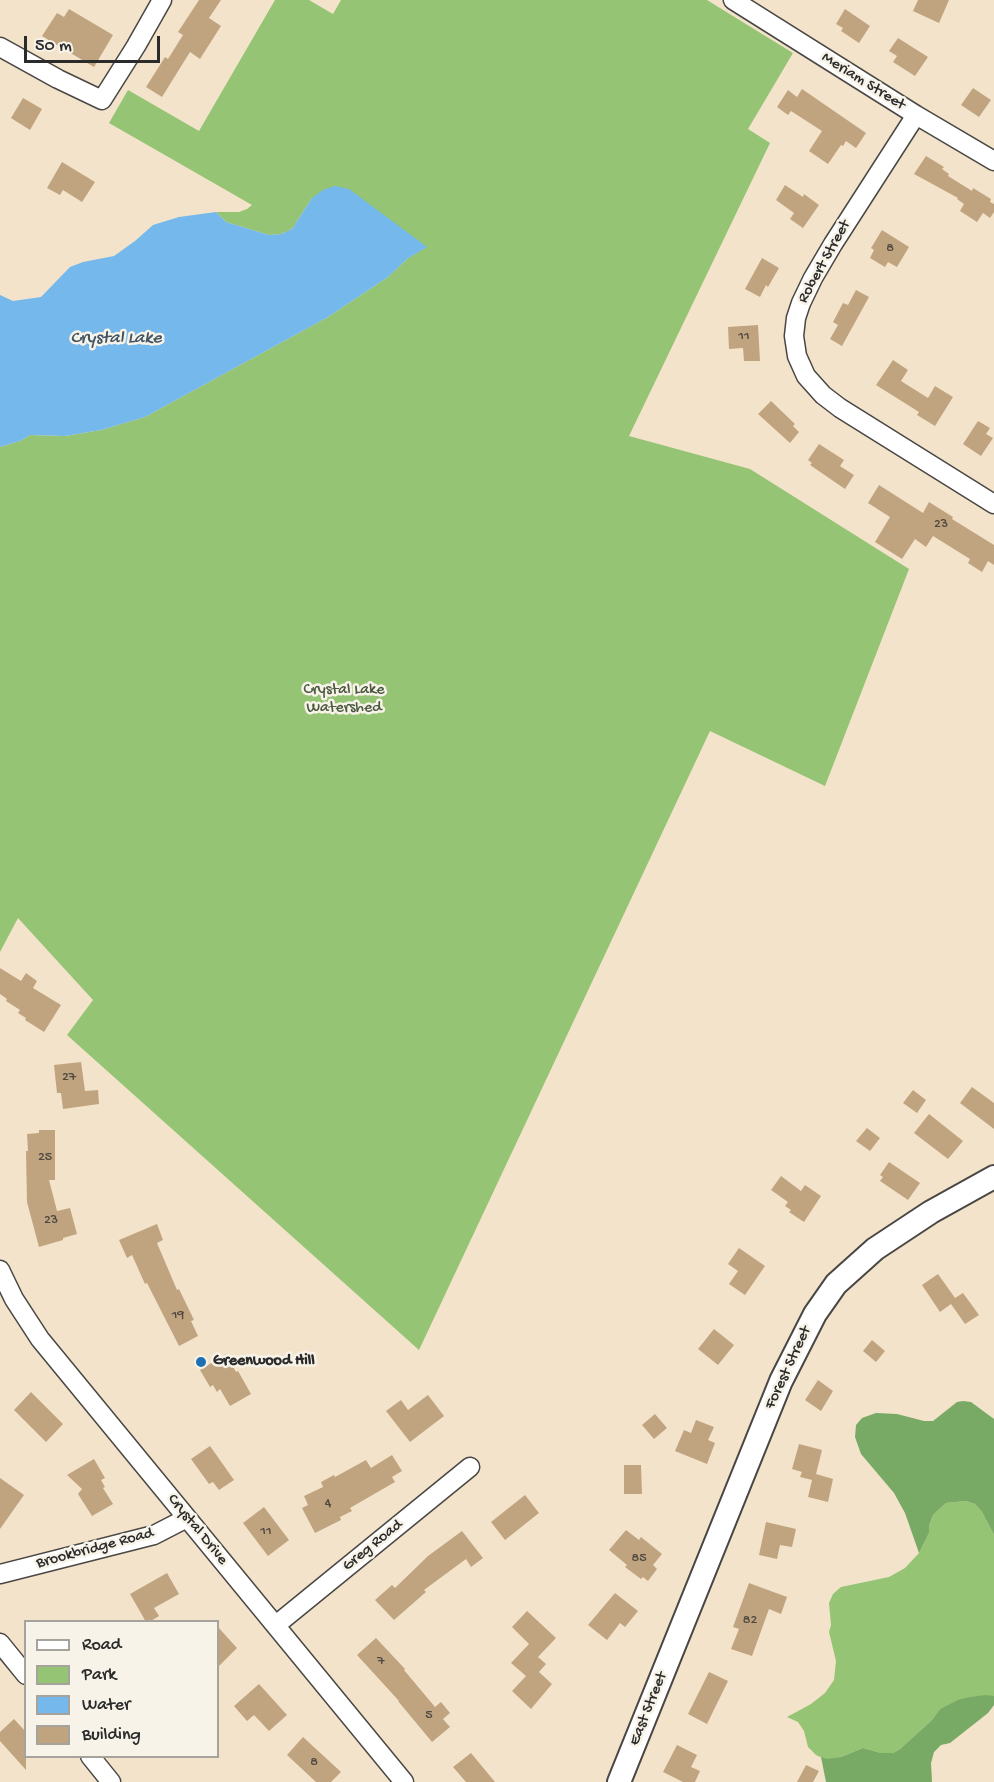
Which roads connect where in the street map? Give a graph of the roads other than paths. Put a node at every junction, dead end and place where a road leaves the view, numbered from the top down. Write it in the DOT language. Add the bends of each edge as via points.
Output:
graph roads {
  1 [pos="162,0"];
  2 [pos="733,0"];
  3 [pos="0,47"];
  4 [pos="916,115"];
  5 [pos="994,161"];
  6 [pos="994,504"];
  7 [pos="994,1177"];
  8 [pos="0,1270"];
  9 [pos="470,1467"];
  10 [pos="187,1518"];
  11 [pos="0,1574"];
  12 [pos="276,1625"];
  13 [pos="678,1636"];
  14 [pos="0,1643"];
  15 [pos="24,1673"];
  16 [pos="91,1758"];
  17 [pos="109,1782"];
  18 [pos="404,1782"];
  19 [pos="619,1782"];
  1 -- 3 [label="street" via="102,100"];
  2 -- 4 [label="street, Meriam Street"];
  4 -- 5 [label="street, Meriam Street"];
  4 -- 6 [label="street, Robert Street" via="813,278 796,318 797,356 806,376 823,395"];
  7 -- 13 [label="main road, Forest Street" via="875,1249 824,1299 781,1381"];
  8 -- 10 [label="street, Crystal Drive" via="40,1339"];
  9 -- 12 [label="street, Greg Road"];
  10 -- 11 [label="street, Brookbridge Road" via="154,1535"];
  10 -- 12 [label="street, Crystal Drive"];
  12 -- 18 [label="street, Crystal Drive"];
  13 -- 19 [label="main road, East Street"];
  14 -- 15 [label="street"];
  16 -- 17 [label="street"];
}
